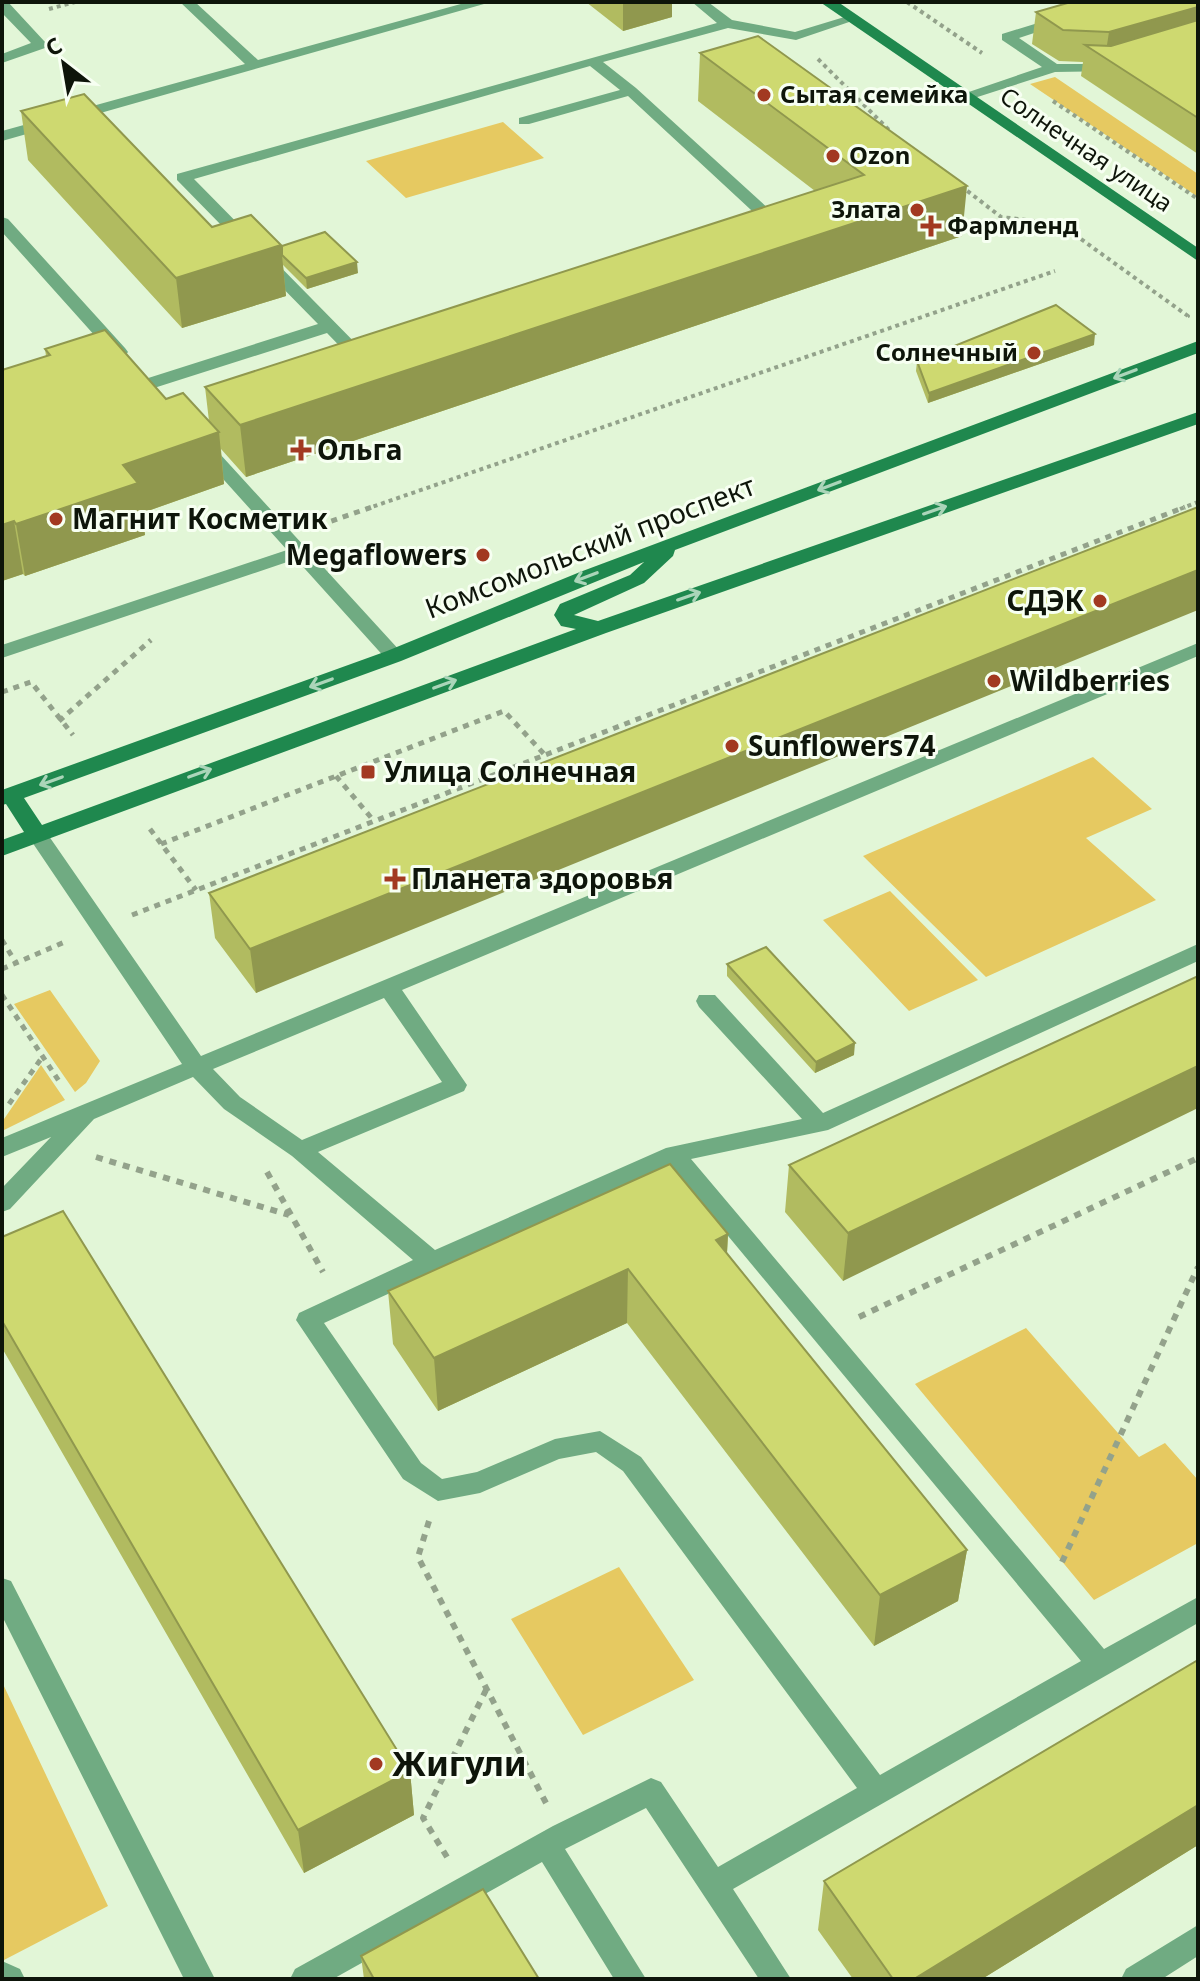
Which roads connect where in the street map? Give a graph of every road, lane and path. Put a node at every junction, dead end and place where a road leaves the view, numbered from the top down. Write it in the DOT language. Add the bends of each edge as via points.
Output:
graph roads {
  1 [pos="187,2"];
  2 [pos="484,2"];
  3 [pos="699,2"];
  4 [pos="828,2"];
  5 [pos="1121,2"];
  6 [pos="2,4"];
  7 [pos="851,19"];
  8 [pos="728,24"];
  9 [pos="796,36"];
  10 [pos="2,59"];
  11 [pos="592,61"];
  12 [pos="1132,62"];
  13 [pos="255,65"];
  14 [pos="1054,68"];
  15 [pos="631,91"];
  16 [pos="965,96"];
  17 [pos="524,121"];
  18 [pos="2,136"];
  19 [pos="898,138"];
  20 [pos="955,182"];
  21 [pos="2,222"];
  22 [pos="762,229"];
  23 [pos="1198,256"];
  24 [pos="1055,271"];
  25 [pos="1175,321"];
  26 [pos="330,326"];
  27 [pos="1198,347"];
  28 [pos="363,359"];
  29 [pos="1198,418"];
  30 [pos="187,428"];
  31 [pos="1198,502"];
  32 [pos="292,545"];
  33 [pos="674,545"];
  34 [pos="599,628"];
  35 [pos="151,640"];
  36 [pos="1198,649"];
  37 [pos="2,652"];
  38 [pos="394,656"];
  39 [pos="31,682"];
  40 [pos="2,692"];
  41 [pos="59,721"];
  42 [pos="545,755"];
  43 [pos="336,776"];
  44 [pos="6,797"];
  45 [pos="374,821"];
  46 [pos="37,834"];
  47 [pos="161,844"];
  48 [pos="2,848"];
  49 [pos="101,927"];
  50 [pos="2,940"];
  51 [pos="1198,952"];
  52 [pos="16,963"];
  53 [pos="2,969"];
  54 [pos="388,987"];
  55 [pos="2,995"];
  56 [pos="707,1001"];
  57 [pos="43,1056"];
  58 [pos="196,1066"];
  59 [pos="232,1103"];
  60 [pos="85,1113"];
  61 [pos="2,1115"];
  62 [pos="820,1124"];
  63 [pos="57,1145"];
  64 [pos="2,1148"];
  65 [pos="300,1150"];
  66 [pos="674,1154"];
  67 [pos="1198,1158"];
  68 [pos="2,1203"];
  69 [pos="289,1215"];
  70 [pos="432,1262"];
  71 [pos="1198,1267"];
  72 [pos="342,1303"];
  73 [pos="822,1335"];
  74 [pos="438,1490"];
  75 [pos="2,1589"];
  76 [pos="1045,1600"];
  77 [pos="1198,1609"];
  78 [pos="1100,1664"];
  79 [pos="486,1690"];
  80 [pos="876,1792"];
  81 [pos="555,1840"];
  82 [pos="712,1885"];
  83 [pos="467,1888"];
  84 [pos="1198,1939"];
  85 [pos="2,1975"];
  86 [pos="10,1979"];
  87 [pos="200,1979"];
  88 [pos="305,1979"];
  89 [pos="631,1979"];
  90 [pos="776,1979"];
  91 [pos="1136,1979"];
  1 -- 13 [label="lane"];
  2 -- 13 [label="lane"];
  3 -- 8 [label="lane"];
  4 -- 7 [label="main road, Солнечная улица"];
  5 -- 14 [label="lane" via="1007,37"];
  6 -- 10 [label="lane" via="40,45"];
  7 -- 9 [label="lane"];
  7 -- 16 [label="main road, Солнечная улица"];
  8 -- 9 [label="lane"];
  8 -- 11 [label="lane"];
  9 -- 19 [label="path"];
  11 -- 15 [label="lane"];
  11 -- 26 [label="lane" via="183,177"];
  12 -- 14 [label="lane" via="1106,70"];
  13 -- 18 [label="lane"];
  14 -- 16 [label="lane"];
  15 -- 17 [label="lane"];
  15 -- 22 [label="lane" via="776,224"];
  16 -- 23 [label="main road, Солнечная улица"];
  20 -- 25 [label="path" via="1001,217 1060,224 1188,316"];
  21 -- 26 [label="lane" via="152,390"];
  24 -- 32 [label="path"];
  26 -- 28 [label="lane"];
  27 -- 33 [label="main road, Комсомольский проспект, one-way"];
  34 -- 29 [label="main road, one-way"];
  30 -- 32 [label="lane"];
  31 -- 42 [label="path"];
  32 -- 37 [label="lane"];
  32 -- 38 [label="lane"];
  33 -- 34 [label="main road" via="637,579 567,608 568,621"];
  33 -- 38 [label="main road, Комсомольский проспект, one-way"];
  46 -- 34 [label="main road, one-way"];
  35 -- 41 [label="path"];
  36 -- 54 [label="lane"];
  38 -- 44 [label="main road, Комсомольский проспект, one-way"];
  39 -- 40 [label="path"];
  42 -- 43 [label="path" via="504,711"];
  42 -- 45 [label="path"];
  43 -- 45 [label="path"];
  43 -- 47 [label="path"];
  44 -- 46 [label="main road"];
  45 -- 49 [label="path"];
  46 -- 48 [label="main road"];
  46 -- 49 [label="lane"];
  49 -- 52 [label="path"];
  49 -- 58 [label="lane"];
  50 -- 52 [label="path"];
  51 -- 62 [label="lane"];
  52 -- 53 [label="path"];
  54 -- 58 [label="lane"];
  54 -- 65 [label="lane" via="456,1085"];
  55 -- 57 [label="path"];
  56 -- 62 [label="lane"];
  57 -- 60 [label="path"];
  57 -- 61 [label="path"];
  58 -- 59 [label="lane"];
  58 -- 60 [label="lane"];
  59 -- 65 [label="lane"];
  59 -- 69 [label="path"];
  60 -- 63 [label="lane"];
  60 -- 64 [label="lane"];
  62 -- 66 [label="lane"];
  63 -- 68 [label="lane"];
  63 -- 69 [label="path"];
  65 -- 70 [label="lane"];
  66 -- 70 [label="lane"];
  66 -- 73 [label="lane"];
  67 -- 73 [label="path"];
  69 -- 72 [label="path"];
  70 -- 72 [label="lane"];
  71 -- 76 [label="path"];
  72 -- 74 [label="lane" via="308,1320 412,1471"];
  73 -- 76 [label="lane"];
  74 -- 79 [label="path" via="418,1557"];
  74 -- 80 [label="lane" via="480,1482 555,1449 600,1441 632,1464"];
  75 -- 87 [label="lane"];
  76 -- 78 [label="lane"];
  77 -- 78 [label="lane"];
  78 -- 80 [label="lane"];
  79 -- 81 [label="path"];
  79 -- 83 [label="path" via="423,1818"];
  80 -- 82 [label="lane"];
  81 -- 82 [label="lane" via="651,1791"];
  81 -- 83 [label="lane"];
  81 -- 89 [label="lane"];
  82 -- 90 [label="lane"];
  83 -- 88 [label="lane"];
  84 -- 91 [label="lane"];
  85 -- 86 [label="lane"];
}
